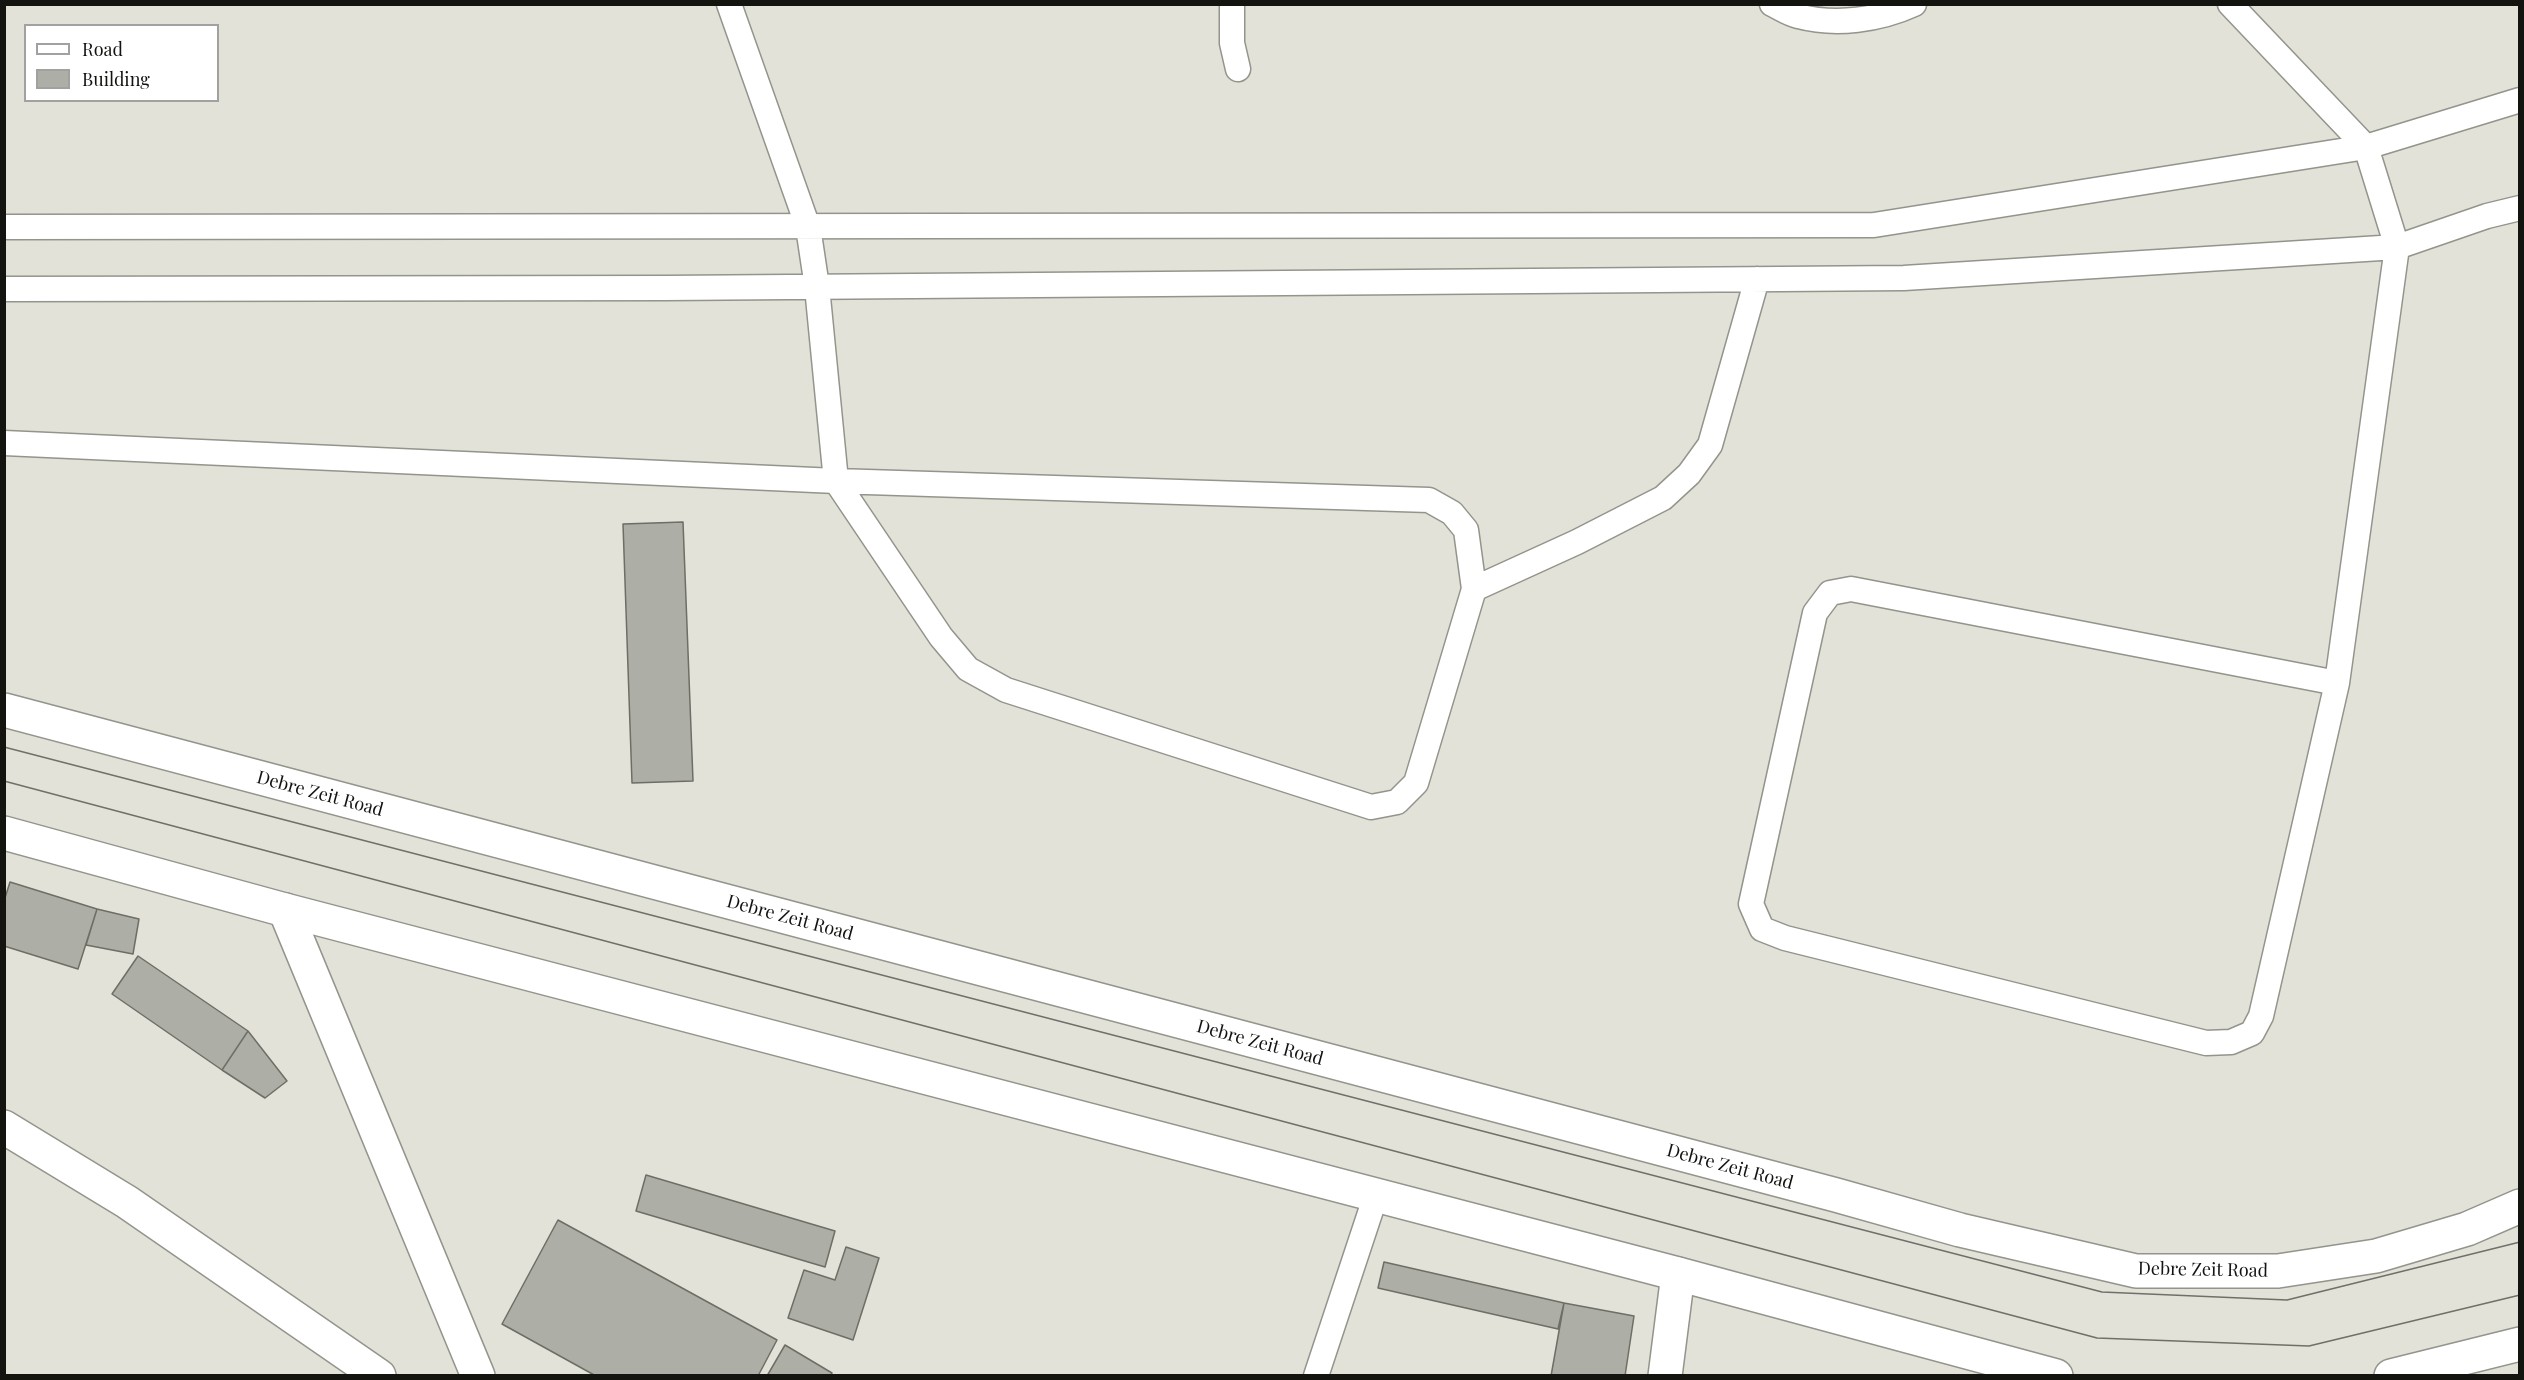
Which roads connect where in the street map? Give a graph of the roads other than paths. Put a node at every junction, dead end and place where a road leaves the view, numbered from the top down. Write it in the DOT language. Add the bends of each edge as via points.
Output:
graph roads {
  1 [pos="729,4"];
  2 [pos="1232,4"];
  3 [pos="1772,4"];
  4 [pos="1914,4"];
  5 [pos="2230,4"];
  6 [pos="1238,69"];
  7 [pos="2520,100"];
  8 [pos="2366,147"];
  9 [pos="2520,208"];
  10 [pos="4,227"];
  11 [pos="808,227"];
  12 [pos="2397,248"];
  13 [pos="1757,279"];
  14 [pos="817,287"];
  15 [pos="4,289"];
  16 [pos="4,443"];
  17 [pos="836,481"];
  18 [pos="1474,589"];
  19 [pos="2337,683"];
  20 [pos="4,710"];
  21 [pos="4,833"];
  22 [pos="285,910"];
  23 [pos="4,1127"];
  24 [pos="1376,1195"];
  25 [pos="2520,1206"];
  26 [pos="1678,1274"];
  27 [pos="2520,1344"];
  28 [pos="379,1376"];
  29 [pos="478,1376"];
  30 [pos="1316,1376"];
  31 [pos="1665,1376"];
  32 [pos="2056,1376"];
  33 [pos="2391,1376"];
  1 -- 11 [label="lane"];
  2 -- 6 [label="lane" via="1232,43"];
  3 -- 4 [label="lane" via="1797,16 1846,21 1891,15"];
  5 -- 8 [label="lane"];
  7 -- 8 [label="lane"];
  8 -- 11 [label="lane" via="1874,225"];
  8 -- 12 [label="lane"];
  9 -- 12 [label="lane"];
  10 -- 11 [label="lane"];
  11 -- 14 [label="lane"];
  12 -- 13 [label="lane" via="1904,278"];
  12 -- 19 [label="lane"];
  13 -- 14 [label="lane"];
  13 -- 18 [label="lane" via="1710,445 1689,474 1663,498"];
  14 -- 15 [label="lane"];
  14 -- 17 [label="lane"];
  16 -- 17 [label="lane"];
  17 -- 18 [label="lane" via="1429,500 1452,513 1466,530"];
  17 -- 18 [label="lane" via="941,637 969,669 1006,690 1371,807 1397,801 1416,783"];
  19 -- 19 [label="lane" via="2261,1016 2252,1033 2231,1042 2206,1043 1785,938 1762,928 1751,904 1815,613 1830,593 1851,589"];
  20 -- 25 [label="main road, Debre Zeit Road" via="1960,1230 2136,1271 2278,1271 2376,1256 2467,1229"];
  21 -- 22 [label="main road"];
  22 -- 24 [label="main road"];
  22 -- 29 [label="main road"];
  23 -- 28 [label="main road" via="127,1202"];
  24 -- 26 [label="main road"];
  24 -- 30 [label="lane"];
  26 -- 31 [label="main road"];
  26 -- 32 [label="main road"];
  27 -- 33 [label="main road"];
}
